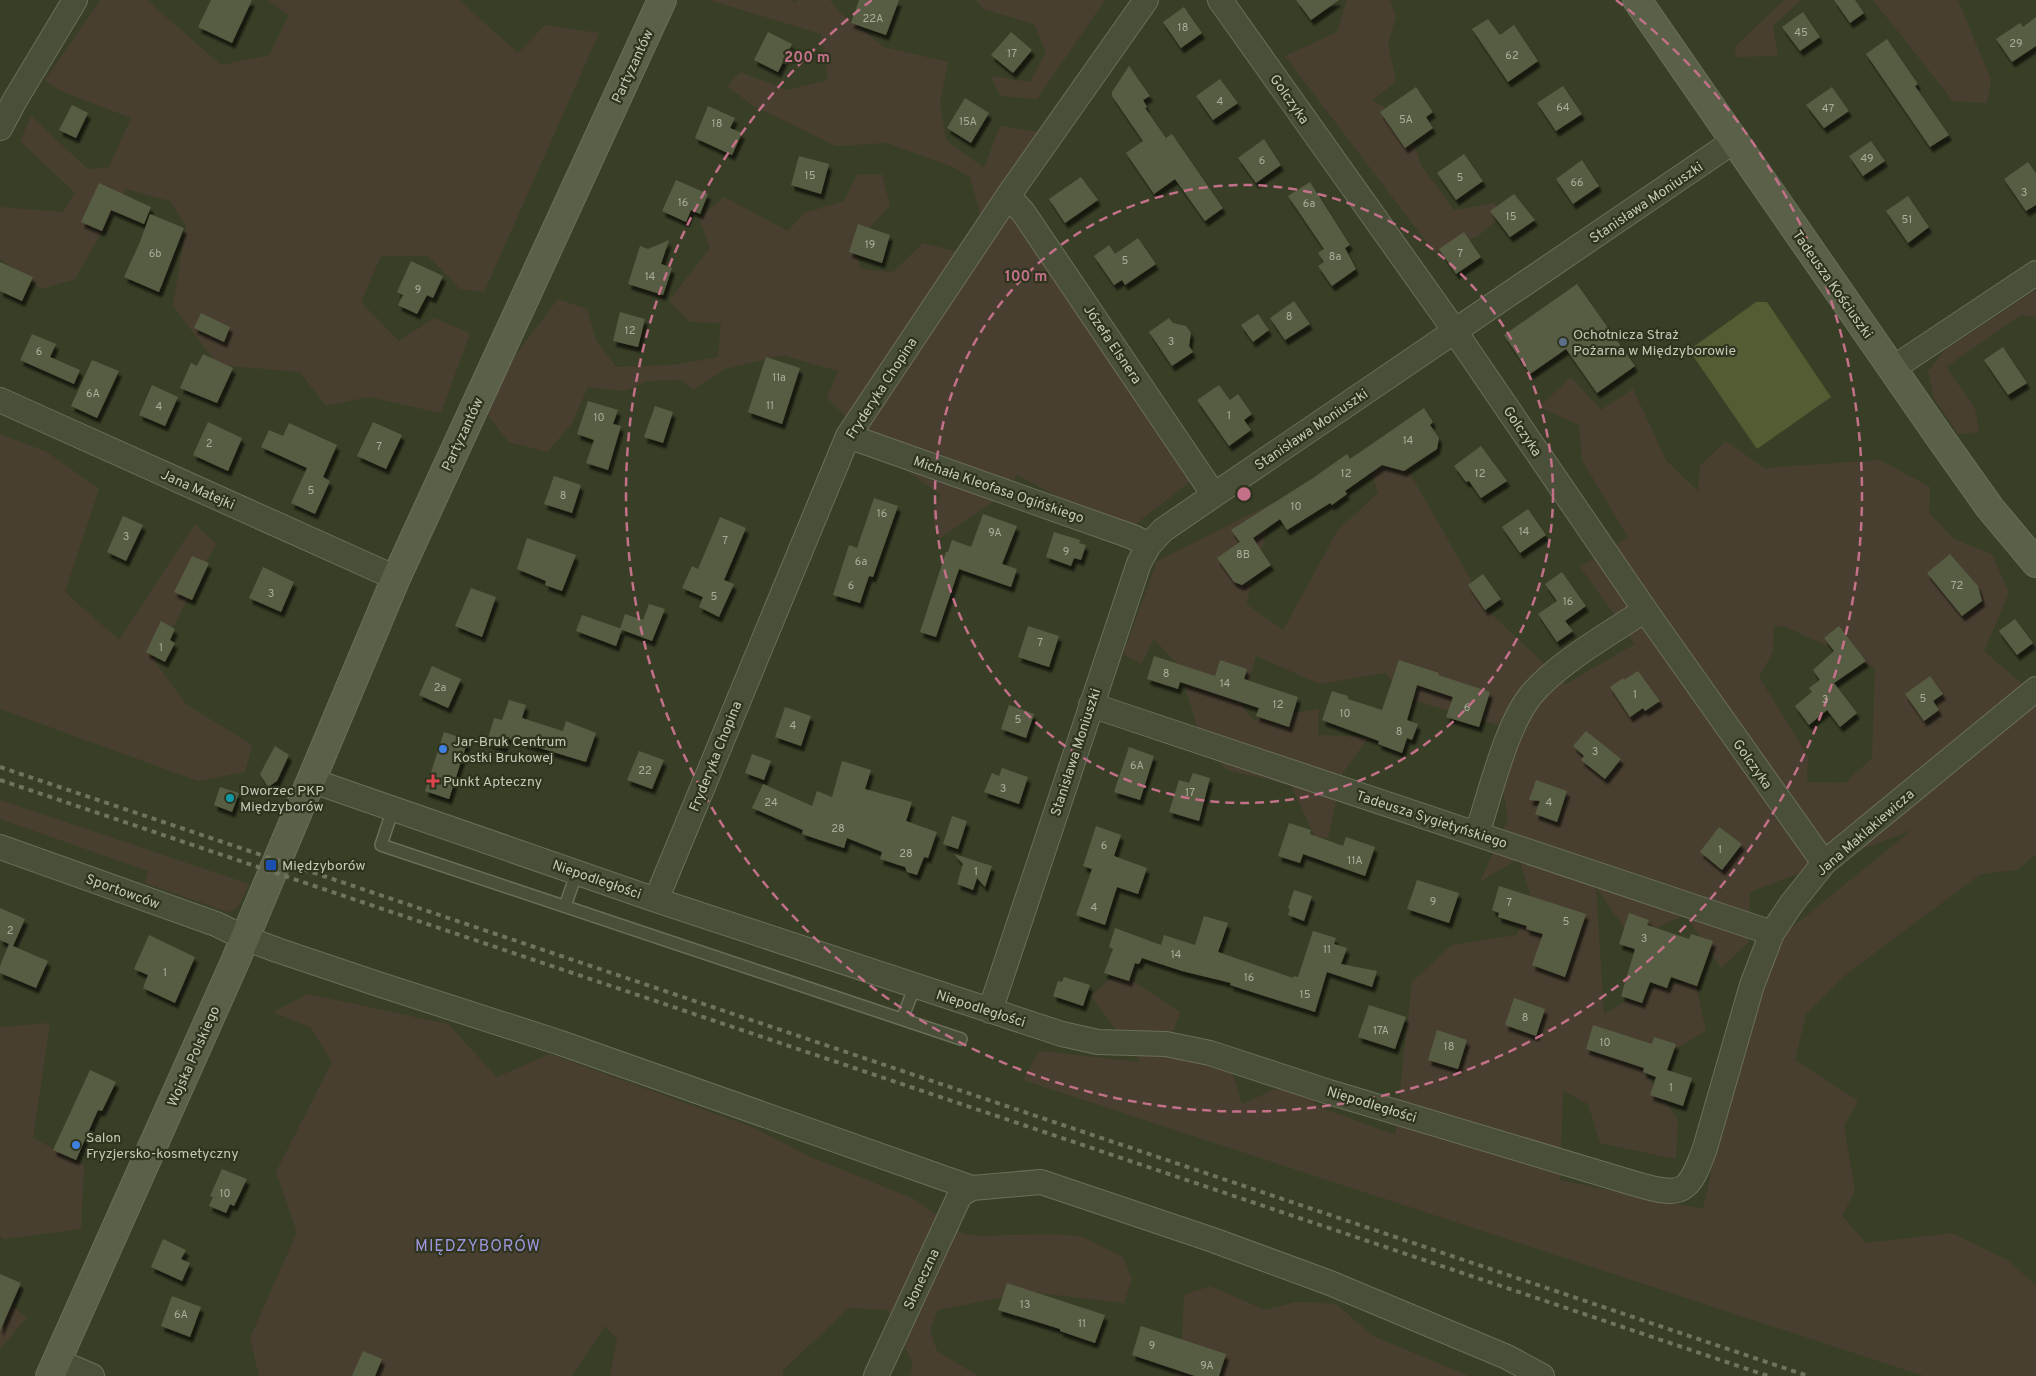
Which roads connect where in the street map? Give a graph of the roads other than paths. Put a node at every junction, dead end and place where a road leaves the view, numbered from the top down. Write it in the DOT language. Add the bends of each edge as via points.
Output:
graph roads {
  1 [pos="75,0"];
  2 [pos="662,0"];
  3 [pos="1146,0"];
  4 [pos="1220,0"];
  5 [pos="1637,0"];
  6 [pos="7,96"];
  7 [pos="0,128"];
  8 [pos="1734,141"];
  9 [pos="1008,196"];
  10 [pos="2036,273"];
  11 [pos="1455,332"];
  12 [pos="1892,369"];
  13 [pos="0,400"];
  14 [pos="848,436"];
  15 [pos="1214,495"];
  16 [pos="1149,545"];
  17 [pos="2036,562"];
  18 [pos="396,578"];
  19 [pos="1645,610"];
  20 [pos="2036,689"];
  21 [pos="1091,705"];
  22 [pos="310,780"];
  23 [pos="393,809"];
  24 [pos="1477,834"];
  25 [pos="0,847"];
  26 [pos="1824,863"];
  27 [pos="273,872"];
  28 [pos="577,872"];
  29 [pos="656,900"];
  30 [pos="565,906"];
  31 [pos="1772,933"];
  32 [pos="245,938"];
  33 [pos="915,986"];
  34 [pos="990,1011"];
  35 [pos="902,1019"];
  36 [pos="961,1039"];
  37 [pos="972,1188"];
  38 [pos="1662,1192"];
  39 [pos="54,1369"];
  40 [pos="92,1376"];
  41 [pos="876,1376"];
  42 [pos="1542,1376"];
  1 -- 6 [label="street"];
  2 -- 18 [label="street, Partyzantów"];
  3 -- 9 [label="street, Fryderyka Chopina"];
  4 -- 11 [label="street, Golczyka"];
  5 -- 8 [label="street, Tadeusza Kościuszki"];
  6 -- 7 [label="street"];
  8 -- 11 [label="street, Stanisława Moniuszki"];
  8 -- 12 [label="street, Tadeusza Kościuszki"];
  9 -- 14 [label="street, Fryderyka Chopina"];
  9 -- 15 [label="street, Józefa Elsnera" via="1024,212"];
  10 -- 12 [label="street"];
  11 -- 15 [label="street, Stanisława Moniuszki"];
  11 -- 19 [label="street, Golczyka"];
  12 -- 17 [label="street, Tadeusza Kościuszki" via="1990,508"];
  13 -- 18 [label="street, Jana Matejki"];
  14 -- 16 [label="street, Michała Kleofasa Ogińskiego" via="1132,536"];
  14 -- 29 [label="street, Fryderyka Chopina"];
  15 -- 16 [label="street, Stanisława Moniuszki" via="1163,530"];
  16 -- 21 [label="street, Stanisława Moniuszki" via="1139,563"];
  18 -- 22 [label="street, Partyzantów"];
  19 -- 24 [label="street" via="1561,667 1531,695 1512,727"];
  19 -- 26 [label="street, Golczyka"];
  20 -- 26 [label="street, Jana Maklakiewicza"];
  21 -- 24 [label="street, Tadeusza Sygietyńskiego"];
  21 -- 34 [label="street, Stanisława Moniuszki"];
  22 -- 23 [label="street, Niepodległości"];
  22 -- 27 [label="street, Partyzantów"];
  23 -- 28 [label="street, Niepodległości"];
  23 -- 30 [label="lane" via="381,844"];
  24 -- 31 [label="street, Tadeusza Sygietyńskiego"];
  25 -- 32 [label="street, Sportowców" via="216,924"];
  26 -- 31 [label="street, Jana Maklakiewicza"];
  27 -- 32 [label="street, Wojska Polskiego"];
  28 -- 29 [label="street, Niepodległości"];
  28 -- 30 [label="lane"];
  29 -- 33 [label="street, Niepodległości"];
  30 -- 35 [label="lane"];
  31 -- 38 [label="street, Jana Maklakiewicza" via="1752,985 1697,1171 1684,1188"];
  32 -- 37 [label="street" via="558,1042"];
  32 -- 39 [label="street, Wojska Polskiego"];
  33 -- 34 [label="street, Niepodległości"];
  33 -- 35 [label="lane"];
  34 -- 38 [label="street, Niepodległości" via="1083,1040 1166,1044 1210,1053"];
  35 -- 36 [label="lane"];
  37 -- 41 [label="street, Słoneczna" via="960,1195"];
  37 -- 42 [label="street" via="1041,1182 1330,1283 1507,1357"];
  39 -- 40 [label="street"];
}
